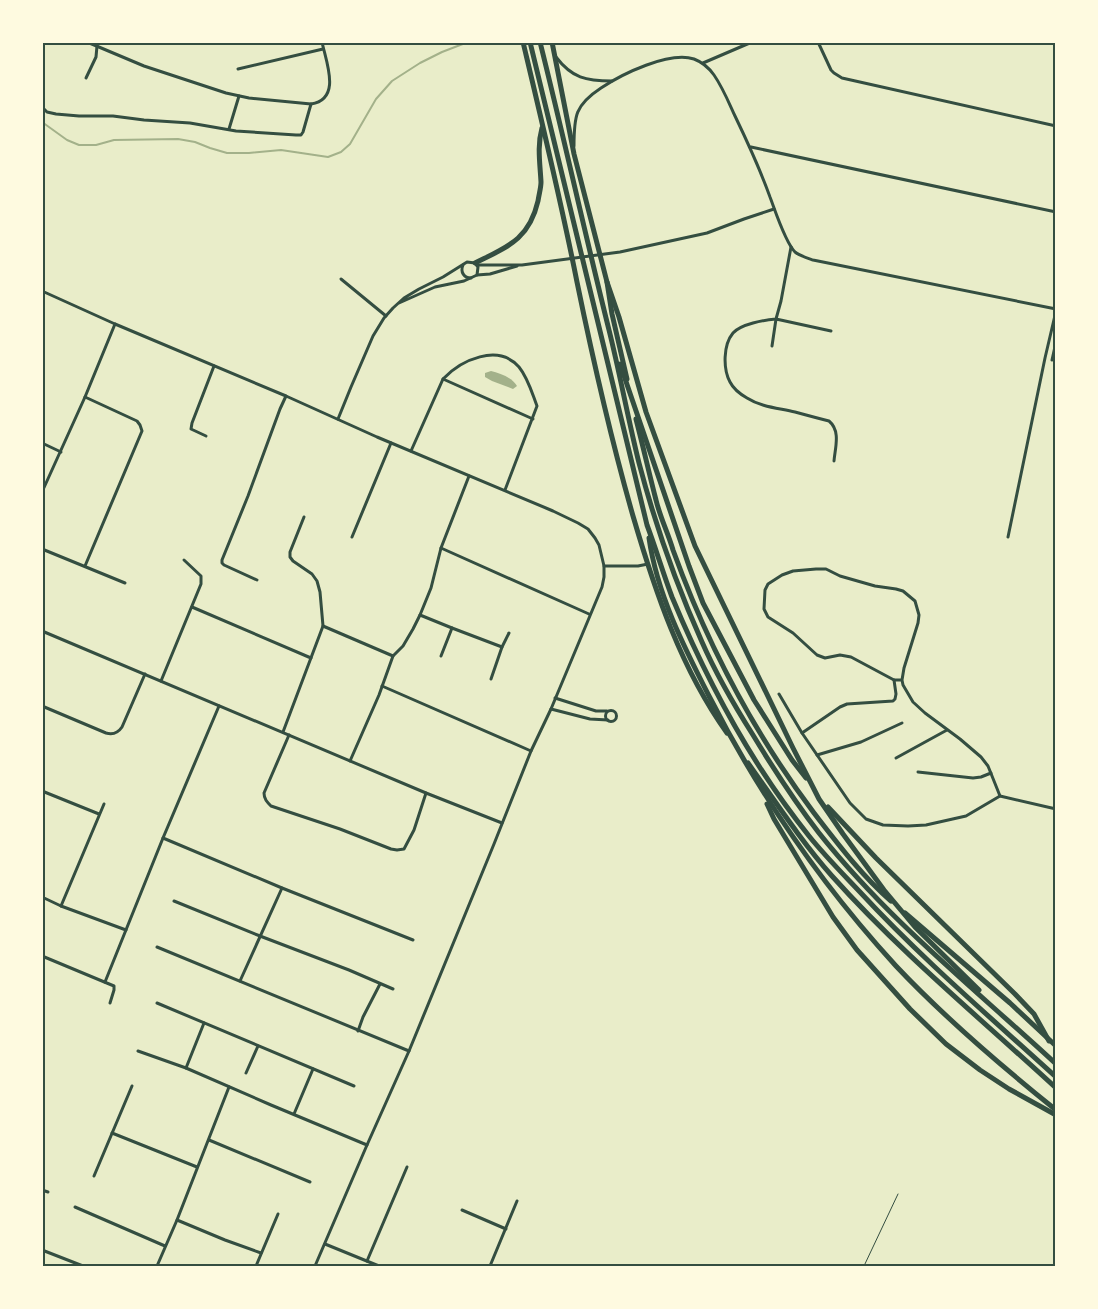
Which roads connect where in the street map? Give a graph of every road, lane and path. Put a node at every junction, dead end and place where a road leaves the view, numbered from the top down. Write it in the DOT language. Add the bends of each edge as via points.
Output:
graph roads {
  1 [pos="87,42"];
  2 [pos="322,42"];
  3 [pos="523,42"];
  4 [pos="530,42"];
  5 [pos="540,42"];
  6 [pos="552,42"];
  7 [pos="752,42"];
  8 [pos="818,42"];
  9 [pos="97,46"];
  10 [pos="323,49"];
  11 [pos="555,56"];
  12 [pos="702,63"];
  13 [pos="238,69"];
  14 [pos="86,78"];
  15 [pos="612,81"];
  16 [pos="239,96"];
  17 [pos="311,104"];
  18 [pos="43,108"];
  19 [pos="542,125"];
  20 [pos="1056,126"];
  21 [pos="228,130"];
  22 [pos="750,147"];
  23 [pos="574,154"];
  24 [pos="774,209"];
  25 [pos="1056,212"];
  26 [pos="791,246"];
  27 [pos="476,264"];
  28 [pos="522,264"];
  29 [pos="463,265"];
  30 [pos="476,275"];
  31 [pos="472,278"];
  32 [pos="341,279"];
  33 [pos="607,282"];
  34 [pos="42,291"];
  35 [pos="399,303"];
  36 [pos="1056,310"];
  37 [pos="386,316"];
  38 [pos="776,319"];
  39 [pos="115,324"];
  40 [pos="831,331"];
  41 [pos="611,338"];
  42 [pos="1056,342"];
  43 [pos="772,346"];
  44 [pos="1045,358"];
  45 [pos="1054,360"];
  46 [pos="214,366"];
  47 [pos="444,379"];
  48 [pos="286,396"];
  49 [pos="85,397"];
  50 [pos="338,419"];
  51 [pos="533,419"];
  52 [pos="206,436"];
  53 [pos="391,442"];
  54 [pos="42,443"];
  55 [pos="411,451"];
  56 [pos="60,452"];
  57 [pos="834,461"];
  58 [pos="469,476"];
  59 [pos="45,481"];
  60 [pos="505,490"];
  61 [pos="42,492"];
  62 [pos="304,517"];
  63 [pos="647,525"];
  64 [pos="352,537"];
  65 [pos="1008,537"];
  66 [pos="441,548"];
  67 [pos="42,549"];
  68 [pos="184,560"];
  69 [pos="648,564"];
  70 [pos="85,566"];
  71 [pos="604,566"];
  72 [pos="257,580"];
  73 [pos="125,583"];
  74 [pos="192,607"];
  75 [pos="589,614"];
  76 [pos="420,615"];
  77 [pos="323,626"];
  78 [pos="452,628"];
  79 [pos="42,631"];
  80 [pos="509,633"];
  81 [pos="502,647"];
  82 [pos="393,656"];
  83 [pos="441,656"];
  84 [pos="311,658"];
  85 [pos="145,674"];
  86 [pos="491,680"];
  87 [pos="894,680"];
  88 [pos="902,680"];
  89 [pos="161,681"];
  90 [pos="382,686"];
  91 [pos="779,694"];
  92 [pos="555,698"];
  93 [pos="42,706"];
  94 [pos="219,706"];
  95 [pos="551,709"];
  96 [pos="607,711"];
  97 [pos="608,720"];
  98 [pos="902,723"];
  99 [pos="947,730"];
  100 [pos="283,732"];
  101 [pos="802,733"];
  102 [pos="289,735"];
  103 [pos="531,751"];
  104 [pos="818,755"];
  105 [pos="896,758"];
  106 [pos="350,761"];
  107 [pos="752,769"];
  108 [pos="918,772"];
  109 [pos="991,773"];
  110 [pos="42,791"];
  111 [pos="426,793"];
  112 [pos="1000,796"];
  113 [pos="104,804"];
  114 [pos="1056,809"];
  115 [pos="99,814"];
  116 [pos="502,823"];
  117 [pos="163,838"];
  118 [pos="282,888"];
  119 [pos="42,897"];
  120 [pos="174,901"];
  121 [pos="61,906"];
  122 [pos="126,930"];
  123 [pos="260,936"];
  124 [pos="413,940"];
  125 [pos="157,947"];
  126 [pos="42,956"];
  127 [pos="240,981"];
  128 [pos="105,982"];
  129 [pos="380,984"];
  130 [pos="393,989"];
  131 [pos="110,1002"];
  132 [pos="157,1003"];
  133 [pos="204,1023"];
  134 [pos="358,1030"];
  135 [pos="1049,1041"];
  136 [pos="1035,1045"];
  137 [pos="258,1046"];
  138 [pos="1056,1046"];
  139 [pos="138,1051"];
  140 [pos="409,1051"];
  141 [pos="1056,1064"];
  142 [pos="186,1068"];
  143 [pos="313,1069"];
  144 [pos="246,1072"];
  145 [pos="1056,1077"];
  146 [pos="132,1086"];
  147 [pos="354,1086"];
  148 [pos="229,1087"];
  149 [pos="1056,1088"];
  150 [pos="1056,1110"];
  151 [pos="294,1114"];
  152 [pos="1056,1115"];
  153 [pos="112,1133"];
  154 [pos="209,1140"];
  155 [pos="367,1145"];
  156 [pos="197,1167"];
  157 [pos="407,1167"];
  158 [pos="94,1176"];
  159 [pos="310,1182"];
  160 [pos="42,1190"];
  161 [pos="48,1192"];
  162 [pos="898,1194"];
  163 [pos="517,1201"];
  164 [pos="75,1207"];
  165 [pos="462,1210"];
  166 [pos="278,1214"];
  167 [pos="177,1220"];
  168 [pos="506,1228"];
  169 [pos="325,1244"];
  170 [pos="165,1246"];
  171 [pos="42,1250"];
  172 [pos="261,1253"];
  173 [pos="367,1261"];
  174 [pos="83,1266"];
  175 [pos="157,1266"];
  176 [pos="256,1266"];
  177 [pos="315,1266"];
  178 [pos="379,1266"];
  179 [pos="490,1266"];
  180 [pos="864,1266"];
  1 -- 9 [label="street"];
  2 -- 10 [label="street"];
  3 -- 19 [label="highway"];
  4 -- 63 [label="highway"];
  5 -- 41 [label="highway"];
  6 -- 11 [label="highway"];
  7 -- 12 [label="street"];
  8 -- 20 [label="street" via="831,70 842,78"];
  9 -- 14 [label="street" via="96,57"];
  9 -- 16 [label="street" via="144,66"];
  10 -- 13 [label="street"];
  10 -- 17 [label="street" via="330,87 320,102"];
  11 -- 15 [label="street" via="572,74"];
  11 -- 23 [label="highway"];
  12 -- 15 [label="street" via="683,57 672,58"];
  12 -- 22 [label="street" via="715,76"];
  15 -- 23 [label="street" via="586,99 578,110"];
  16 -- 17 [label="street"];
  16 -- 21 [label="street"];
  17 -- 21 [label="street" via="300,135"];
  18 -- 21 [label="street" via="51,114 129,117"];
  19 -- 27 [label="highway" via="539,138 541,184 532,220 516,240"];
  19 -- 69 [label="highway" via="610,432"];
  22 -- 24 [label="street"];
  22 -- 25 [label="street"];
  23 -- 33 [label="highway"];
  24 -- 26 [label="street"];
  24 -- 28 [label="street" via="707,233 620,252"];
  26 -- 36 [label="street" via="812,260"];
  26 -- 38 [label="street"];
  27 -- 28 [label="street"];
  27 -- 29 [label="street" via="470,261"];
  27 -- 30 [label="street"];
  28 -- 30 [label="street"];
  29 -- 31 [label="street" via="463,274"];
  29 -- 35 [label="street"];
  30 -- 31 [label="street"];
  31 -- 35 [label="street" via="435,287"];
  32 -- 37 [label="street"];
  33 -- 135 [label="highway" via="656,501 699,615 754,725 795,788 874,887 1010,1003"];
  33 -- 136 [label="highway" via="646,412 690,532 819,799 884,890 915,927"];
  34 -- 39 [label="street"];
  35 -- 37 [label="street"];
  36 -- 44 [label="street"];
  37 -- 50 [label="street" via="366,350"];
  38 -- 40 [label="street"];
  38 -- 43 [label="street"];
  38 -- 57 [label="street" via="753,323 734,332 728,342 726,359 730,383 738,392 763,406 831,423 836,430"];
  39 -- 46 [label="street"];
  39 -- 49 [label="street"];
  41 -- 135 [label="highway" via="689,566 710,617 754,700 792,760 826,805 1034,1014"];
  41 -- 136 [label="highway" via="640,464 664,544 702,642 730,698 774,770 848,867 901,923"];
  42 -- 45 [label="street"];
  44 -- 45 [label="street"];
  44 -- 65 [label="street"];
  46 -- 48 [label="street"];
  46 -- 52 [label="street" via="191,429"];
  47 -- 51 [label="street"];
  47 -- 51 [label="street" via="474,359 503,357 518,366 527,379 537,406"];
  47 -- 55 [label="street"];
  48 -- 50 [label="street"];
  48 -- 72 [label="street" via="222,560 224,565"];
  49 -- 56 [label="street"];
  49 -- 70 [label="street" via="136,421 142,431"];
  50 -- 53 [label="street"];
  51 -- 60 [label="street"];
  53 -- 55 [label="street"];
  53 -- 64 [label="street"];
  54 -- 56 [label="street"];
  55 -- 58 [label="street"];
  56 -- 59 [label="street"];
  58 -- 60 [label="street"];
  58 -- 66 [label="street"];
  59 -- 61 [label="street"];
  60 -- 71 [label="street" via="588,529 596,538"];
  62 -- 77 [label="street" via="290,557 317,581"];
  63 -- 145 [label="highway" via="672,596 707,675 755,758 809,836 889,923"];
  63 -- 150 [label="highway" via="652,555 666,600 690,658 751,773 780,819 818,872 896,965 986,1052"];
  66 -- 75 [label="street"];
  66 -- 76 [label="street"];
  67 -- 70 [label="street"];
  68 -- 74 [label="street" via="202,580"];
  69 -- 71 [label="street"];
  69 -- 107 [label="highway" via="665,615 696,683"];
  70 -- 73 [label="street"];
  71 -- 75 [label="street" via="602,587"];
  74 -- 84 [label="street"];
  74 -- 89 [label="street"];
  75 -- 92 [label="street"];
  76 -- 78 [label="street"];
  76 -- 82 [label="street" via="403,646"];
  77 -- 82 [label="street"];
  77 -- 84 [label="street"];
  78 -- 81 [label="street"];
  78 -- 83 [label="street"];
  79 -- 85 [label="street"];
  80 -- 81 [label="street"];
  81 -- 86 [label="street"];
  82 -- 90 [label="street"];
  84 -- 100 [label="street"];
  85 -- 89 [label="street"];
  85 -- 93 [label="street" via="122,727 115,734"];
  87 -- 88 [label="street"];
  87 -- 88 [label="street" via="851,657 825,658 817,655 793,633 768,617 764,609 768,584 793,571 826,569 875,586 903,591 915,601 919,615"];
  87 -- 101 [label="street" via="896,694 892,701 847,704"];
  88 -- 99 [label="street" via="913,702"];
  89 -- 94 [label="street"];
  90 -- 103 [label="street"];
  90 -- 106 [label="street"];
  91 -- 101 [label="street"];
  92 -- 95 [label="street"];
  92 -- 96 [label="street" via="596,711"];
  94 -- 100 [label="street"];
  94 -- 117 [label="street"];
  95 -- 97 [label="street" via="590,720"];
  95 -- 103 [label="street"];
  96 -- 97 [label="street" via="605,716"];
  96 -- 97 [label="street" via="614,711 616,716 614,720"];
  98 -- 104 [label="street" via="861,742"];
  99 -- 105 [label="street"];
  99 -- 109 [label="street" via="973,749"];
  100 -- 102 [label="street"];
  101 -- 104 [label="street"];
  102 -- 106 [label="street"];
  102 -- 111 [label="street" via="264,793 271,806 397,850 404,849 414,830"];
  103 -- 116 [label="street"];
  104 -- 112 [label="street" via="850,803 866,819 883,825 926,825 966,816"];
  106 -- 111 [label="street"];
  107 -- 149 [label="highway" via="808,847 858,904"];
  107 -- 152 [label="highway" via="774,819 833,917 857,950 946,1044 993,1079"];
  108 -- 109 [label="street" via="973,778"];
  109 -- 112 [label="street"];
  110 -- 115 [label="street"];
  111 -- 116 [label="street"];
  112 -- 114 [label="street"];
  113 -- 115 [label="street"];
  115 -- 121 [label="street"];
  116 -- 140 [label="street"];
  117 -- 118 [label="street"];
  117 -- 122 [label="street"];
  118 -- 123 [label="street"];
  118 -- 124 [label="street"];
  119 -- 121 [label="street"];
  120 -- 123 [label="street"];
  121 -- 122 [label="street"];
  122 -- 128 [label="street"];
  123 -- 127 [label="street"];
  123 -- 129 [label="street"];
  125 -- 127 [label="street"];
  126 -- 128 [label="street"];
  127 -- 134 [label="street"];
  128 -- 131 [label="street" via="115,988"];
  129 -- 130 [label="street"];
  129 -- 134 [label="street"];
  132 -- 133 [label="street"];
  133 -- 137 [label="street"];
  133 -- 142 [label="street"];
  134 -- 140 [label="street"];
  135 -- 138 [label="highway"];
  136 -- 141 [label="highway"];
  137 -- 143 [label="street"];
  137 -- 144 [label="street"];
  139 -- 142 [label="street"];
  140 -- 155 [label="street"];
  142 -- 148 [label="street"];
  143 -- 147 [label="street"];
  143 -- 151 [label="street"];
  146 -- 153 [label="street"];
  148 -- 151 [label="street"];
  148 -- 154 [label="street"];
  151 -- 155 [label="street"];
  153 -- 156 [label="street"];
  153 -- 158 [label="street"];
  154 -- 156 [label="street"];
  154 -- 159 [label="street"];
  155 -- 169 [label="street"];
  156 -- 167 [label="street"];
  157 -- 173 [label="street"];
  160 -- 161 [label="street"];
  162 -- 180 [label="lane"];
  163 -- 168 [label="street"];
  164 -- 170 [label="street"];
  165 -- 168 [label="street"];
  166 -- 172 [label="street"];
  167 -- 170 [label="street"];
  167 -- 172 [label="street"];
  168 -- 179 [label="street"];
  169 -- 173 [label="street"];
  169 -- 177 [label="street"];
  170 -- 175 [label="street"];
  171 -- 174 [label="street"];
  172 -- 176 [label="street"];
  173 -- 178 [label="street"];
}
